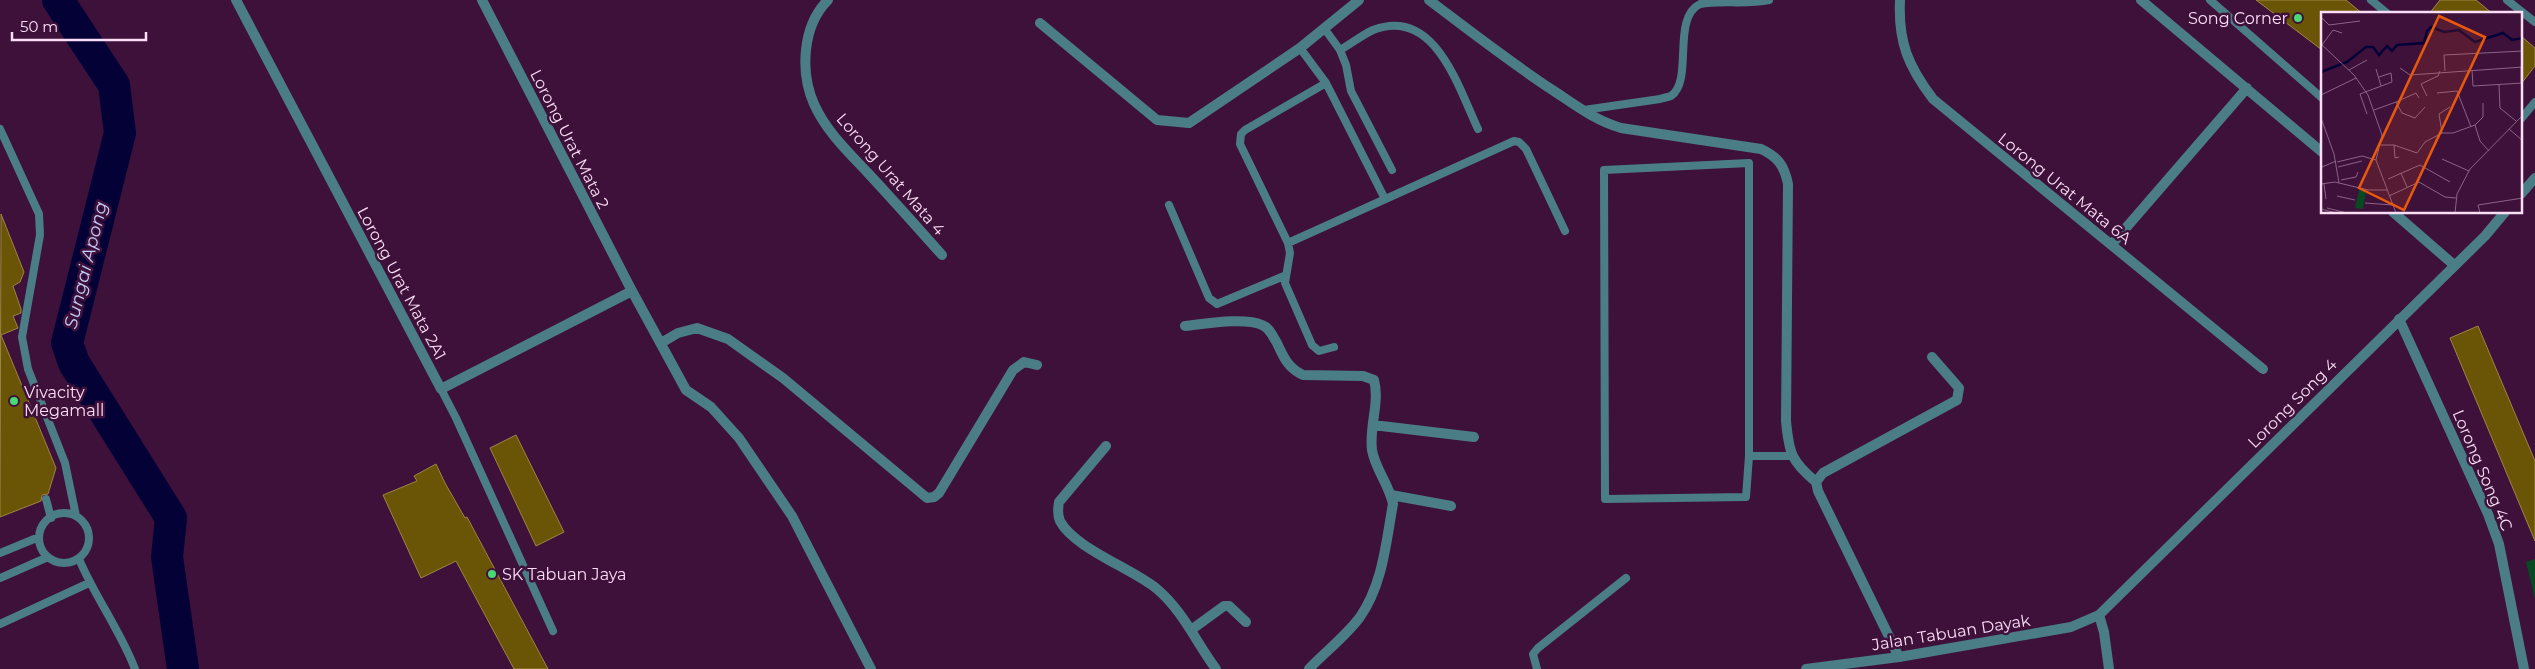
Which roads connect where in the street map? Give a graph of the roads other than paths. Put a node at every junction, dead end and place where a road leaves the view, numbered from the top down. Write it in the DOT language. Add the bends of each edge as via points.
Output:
graph roads {
  1 [pos="236,0"];
  2 [pos="482,0"];
  3 [pos="828,0"];
  4 [pos="1359,0"];
  5 [pos="1429,0"];
  6 [pos="1769,0"];
  7 [pos="1900,0"];
  8 [pos="2141,0"];
  9 [pos="2210,0"];
  10 [pos="2371,0"];
  11 [pos="2507,0"];
  12 [pos="2386,12"];
  13 [pos="2535,22"];
  14 [pos="1040,24"];
  15 [pos="1324,28"];
  16 [pos="1300,48"];
  17 [pos="1340,50"];
  18 [pos="1326,83"];
  19 [pos="2247,88"];
  20 [pos="2321,97"];
  21 [pos="2535,102"];
  22 [pos="1584,110"];
  23 [pos="2522,118"];
  24 [pos="0,129"];
  25 [pos="1478,129"];
  26 [pos="2321,151"];
  27 [pos="1392,170"];
  28 [pos="2535,178"];
  29 [pos="2522,193"];
  30 [pos="1385,199"];
  31 [pos="1169,205"];
  32 [pos="2395,214"];
  33 [pos="2503,214"];
  34 [pos="1566,231"];
  35 [pos="1288,243"];
  36 [pos="2112,244"];
  37 [pos="942,255"];
  38 [pos="2454,265"];
  39 [pos="1284,276"];
  40 [pos="632,292"];
  41 [pos="2399,319"];
  42 [pos="1185,326"];
  43 [pos="661,343"];
  44 [pos="1334,347"];
  45 [pos="1932,357"];
  46 [pos="1037,365"];
  47 [pos="2263,369"];
  48 [pos="441,389"];
  49 [pos="1373,425"];
  50 [pos="1474,437"];
  51 [pos="1106,446"];
  52 [pos="1749,456"];
  53 [pos="1791,456"];
  54 [pos="1816,482"];
  55 [pos="1391,494"];
  56 [pos="46,499"];
  57 [pos="1450,506"];
  58 [pos="76,516"];
  59 [pos="51,518"];
  60 [pos="39,537"];
  61 [pos="0,553"];
  62 [pos="48,557"];
  63 [pos="79,559"];
  64 [pos="0,578"];
  65 [pos="1626,578"];
  66 [pos="89,583"];
  67 [pos="2099,615"];
  68 [pos="1246,622"];
  69 [pos="0,624"];
  70 [pos="1191,630"];
  71 [pos="552,631"];
  72 [pos="1899,657"];
  73 [pos="135,669"];
  74 [pos="872,669"];
  75 [pos="1216,669"];
  76 [pos="1308,669"];
  77 [pos="1538,669"];
  78 [pos="1806,669"];
  79 [pos="2109,669"];
  80 [pos="2524,669"];
  1 -- 48 [label="street, Lorong Urat Mata 2A1"];
  2 -- 40 [label="street, Lorong Urat Mata 2"];
  3 -- 37 [label="street, Lorong Urat Mata 4" via="820,8 809,33 805,57 807,81 814,104 835,137"];
  4 -- 15 [label="street"];
  5 -- 22 [label="street" via="1527,73"];
  6 -- 22 [label="lane" via="1698,4 1686,22 1677,89 1671,96"];
  7 -- 36 [label="street, Lorong Urat Mata 6A" via="1899,28 1903,47 1910,65 1933,100"];
  8 -- 19 [label="street"];
  9 -- 20 [label="lane"];
  10 -- 12 [label="lane"];
  11 -- 13 [label="lane"];
  14 -- 16 [label="street" via="1157,120 1172,124 1189,123 1202,116"];
  15 -- 16 [label="street"];
  15 -- 17 [label="lane"];
  16 -- 18 [label="lane"];
  17 -- 25 [label="lane" via="1372,31 1394,26 1411,28 1429,40 1443,56"];
  17 -- 27 [label="lane" via="1351,91"];
  18 -- 30 [label="lane"];
  18 -- 35 [label="lane" via="1245,130 1239,139"];
  19 -- 26 [label="street"];
  19 -- 36 [label="street"];
  21 -- 23 [label="lane"];
  22 -- 53 [label="street" via="1606,124 1621,128 1761,148 1784,165 1788,184 1786,421"];
  24 -- 58 [label="lane" via="38,214 40,235 22,337 28,369 65,463"];
  28 -- 29 [label="street"];
  30 -- 34 [label="lane" via="1514,141 1526,149"];
  30 -- 35 [label="lane"];
  31 -- 39 [label="lane" via="1213,302 1217,304"];
  32 -- 38 [label="street"];
  33 -- 38 [label="street, Lorong Song 4"];
  35 -- 39 [label="lane" via="1290,253"];
  36 -- 47 [label="street, Lorong Urat Mata 6A"];
  38 -- 41 [label="street, Lorong Song 4"];
  39 -- 44 [label="lane" via="1312,345 1319,351"];
  40 -- 43 [label="street, Lorong Urat Mata 2"];
  40 -- 48 [label="street"];
  41 -- 67 [label="street, Lorong Song 4"];
  41 -- 80 [label="street, Lorong Song 4C" via="2499,544"];
  42 -- 49 [label="street" via="1238,323 1263,326 1295,371 1369,376 1376,388"];
  43 -- 46 [label="street" via="686,329 696,328 728,339 783,378 927,498 939,493 1013,370 1024,362"];
  43 -- 74 [label="street, Lorong Urat Mata 2" via="686,390 711,407 739,438 792,516"];
  45 -- 54 [label="street" via="1959,388 1957,400 1824,473"];
  48 -- 71 [label="lane"];
  49 -- 50 [label="street"];
  49 -- 55 [label="street" via="1372,451"];
  51 -- 70 [label="street" via="1059,502 1060,521 1082,542 1156,589"];
  52 -- 52 [label="lane" via="1749,164 1604,170 1606,499 1746,497"];
  52 -- 53 [label="lane"];
  53 -- 54 [label="street" via="1798,467"];
  54 -- 72 [label="street"];
  55 -- 57 [label="street"];
  55 -- 76 [label="street" via="1393,504 1382,566 1371,597 1359,618"];
  56 -- 59 [label="lane"];
  58 -- 59 [label="lane" via="59,514"];
  58 -- 63 [label="lane" via="87,529 89,539"];
  59 -- 60 [label="lane" via="42,527"];
  60 -- 61 [label="lane"];
  60 -- 62 [label="lane" via="41,548"];
  62 -- 63 [label="lane" via="63,563"];
  62 -- 64 [label="lane"];
  63 -- 66 [label="lane"];
  65 -- 77 [label="lane" via="1538,648 1533,654"];
  66 -- 69 [label="lane"];
  66 -- 73 [label="lane"];
  67 -- 72 [label="street, Jalan Tabuan Dayak" via="2071,627"];
  67 -- 79 [label="street"];
  68 -- 70 [label="street" via="1224,606"];
  70 -- 75 [label="street"];
  72 -- 78 [label="street, Jalan Tabuan Dayak"];
}
